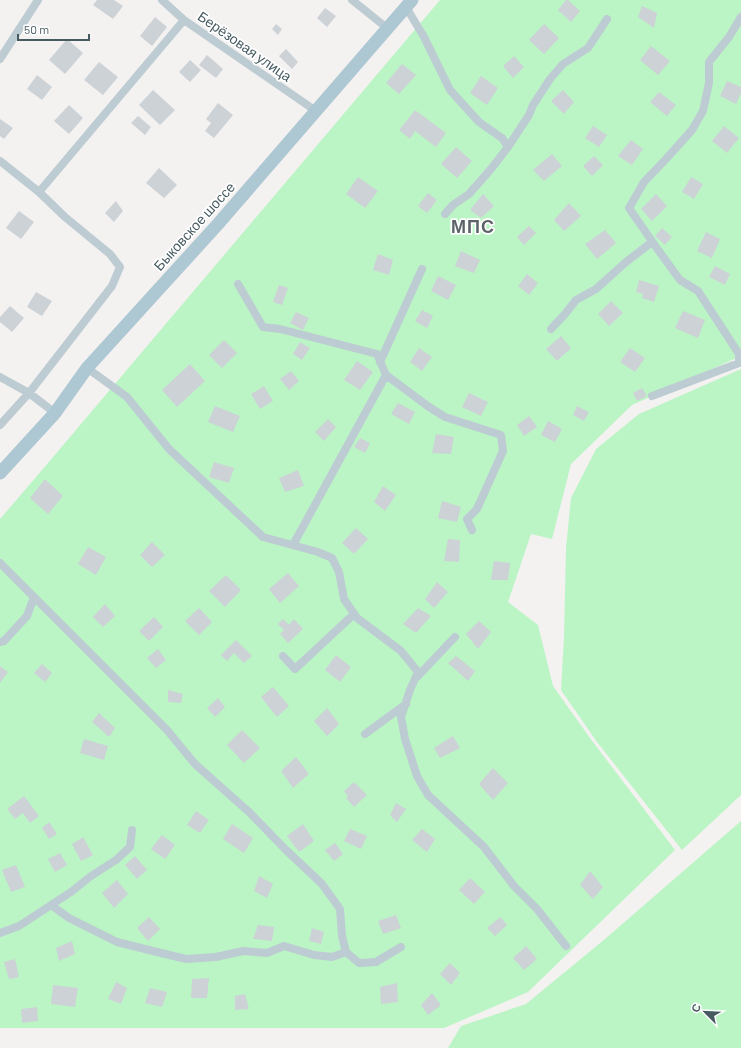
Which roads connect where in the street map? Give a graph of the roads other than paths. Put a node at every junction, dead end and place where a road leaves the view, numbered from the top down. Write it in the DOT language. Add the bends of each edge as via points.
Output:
graph roads {
  1 [pos="38,0"];
  2 [pos="162,0"];
  3 [pos="352,0"];
  4 [pos="409,4"];
  5 [pos="741,17"];
  6 [pos="607,19"];
  7 [pos="184,20"];
  8 [pos="387,28"];
  9 [pos="0,59"];
  10 [pos="316,111"];
  11 [pos="508,147"];
  12 [pos="0,161"];
  13 [pos="39,192"];
  14 [pos="445,214"];
  15 [pos="652,242"];
  16 [pos="422,269"];
  17 [pos="238,284"];
  18 [pos="550,329"];
  19 [pos="380,362"];
  20 [pos="87,368"];
  21 [pos="386,375"];
  22 [pos="0,377"];
  23 [pos="29,393"];
  24 [pos="652,396"];
  25 [pos="55,413"];
  26 [pos="0,425"];
  27 [pos="0,474"];
  28 [pos="472,530"];
  29 [pos="293,545"];
  30 [pos="0,563"];
  31 [pos="34,597"];
  32 [pos="354,614"];
  33 [pos="455,637"];
  34 [pos="0,642"];
  35 [pos="283,656"];
  36 [pos="415,679"];
  37 [pos="406,704"];
  38 [pos="365,734"];
  39 [pos="132,830"];
  40 [pos="51,905"];
  41 [pos="0,932"];
  42 [pos="566,946"];
  43 [pos="401,947"];
  44 [pos="346,952"];
  1 -- 9 [label="street"];
  2 -- 7 [label="street, Берёзовая улица"];
  3 -- 8 [label="street"];
  4 -- 8 [label="main road, Быковское шоссе"];
  4 -- 11 [label="street" via="450,90 479,122 502,138"];
  5 -- 15 [label="street" via="709,62 709,83 703,111 692,130 644,182 629,208"];
  6 -- 11 [label="street" via="588,48 563,64 550,80"];
  7 -- 10 [label="street, Берёзовая улица"];
  7 -- 13 [label="street"];
  8 -- 10 [label="main road, Быковское шоссе"];
  10 -- 20 [label="main road, Быковское шоссе" via="218,224"];
  11 -- 14 [label="street" via="469,194"];
  12 -- 13 [label="street"];
  13 -- 23 [label="street" via="110,254 120,267 112,286"];
  15 -- 18 [label="street" via="596,289 576,300"];
  15 -- 24 [label="street" via="680,280 698,291 739,354 739,364"];
  16 -- 19 [label="street"];
  17 -- 19 [label="street" via="263,327 377,354"];
  19 -- 21 [label="street"];
  20 -- 25 [label="main road, Быковское шоссе"];
  20 -- 29 [label="street" via="127,397 169,450 263,537"];
  21 -- 28 [label="street" via="445,417 500,435 503,451 477,509 467,519"];
  21 -- 29 [label="street"];
  22 -- 23 [label="street"];
  23 -- 25 [label="street"];
  23 -- 26 [label="street"];
  25 -- 27 [label="main road, Быковское шоссе"];
  29 -- 32 [label="street" via="332,558 339,572 344,599"];
  30 -- 31 [label="street"];
  31 -- 34 [label="street" via="27,616 4,641"];
  31 -- 44 [label="street" via="167,730 195,764 249,812 322,884 340,909"];
  32 -- 35 [label="street" via="295,670"];
  32 -- 36 [label="street" via="401,651 418,672"];
  33 -- 36 [label="street"];
  36 -- 37 [label="street"];
  37 -- 38 [label="street"];
  37 -- 42 [label="street" via="401,717 405,739 417,776 428,795 484,847"];
  39 -- 40 [label="street" via="130,847 116,860"];
  40 -- 41 [label="street" via="19,926"];
  40 -- 44 [label="street" via="69,918 117,942 186,959 216,957 243,951 267,953 284,946 314,955 332,957"];
  43 -- 44 [label="street" via="376,962 359,963"];
}
